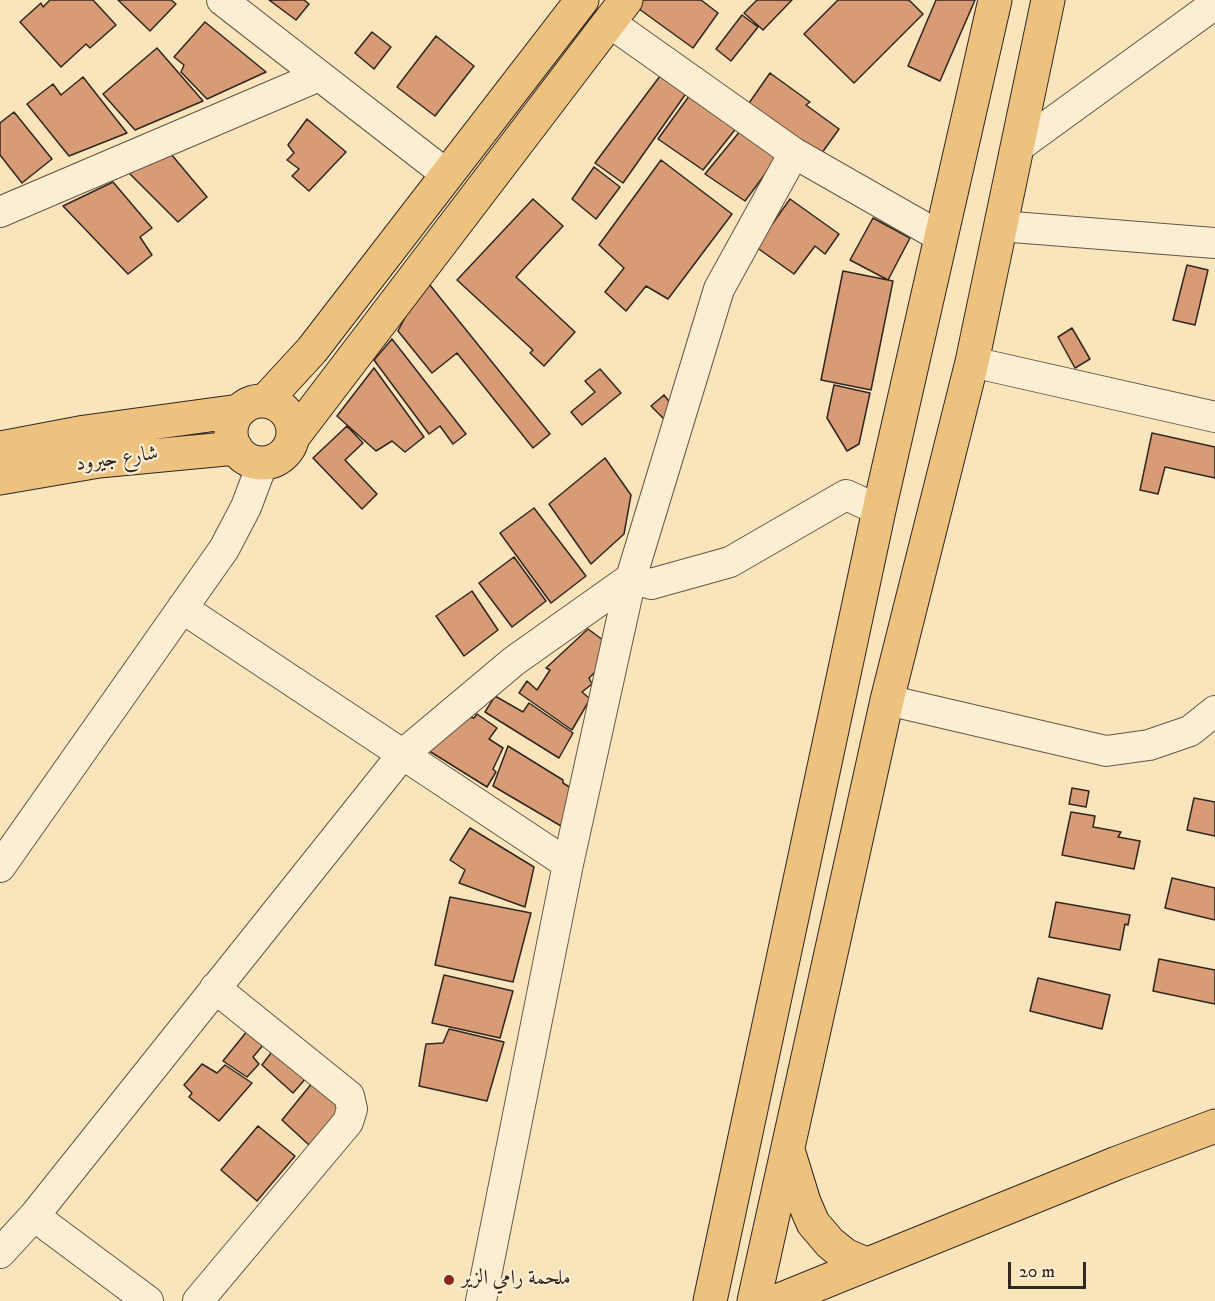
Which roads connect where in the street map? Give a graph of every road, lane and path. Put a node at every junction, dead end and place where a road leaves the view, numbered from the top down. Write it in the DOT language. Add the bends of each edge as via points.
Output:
graph roads {
  1 [pos="222,0"];
  2 [pos="582,0"];
  3 [pos="996,0"];
  4 [pos="1048,0"];
  5 [pos="1215,4"];
  6 [pos="617,11"];
  7 [pos="319,76"];
  8 [pos="1018,147"];
  9 [pos="794,153"];
  10 [pos="446,174"];
  11 [pos="0,212"];
  12 [pos="1000,226"];
  13 [pos="941,237"];
  14 [pos="1215,243"];
  15 [pos="972,362"];
  16 [pos="252,406"];
  17 [pos="1215,417"];
  18 [pos="293,437"];
  19 [pos="0,448"];
  20 [pos="249,455"];
  21 [pos="0,478"];
  22 [pos="879,510"];
  23 [pos="631,578"];
  24 [pos="182,608"];
  25 [pos="887,700"];
  26 [pos="1215,711"];
  27 [pos="402,755"];
  28 [pos="568,864"];
  29 [pos="0,867"];
  30 [pos="215,988"];
  31 [pos="1215,1126"];
  32 [pos="788,1147"];
  33 [pos="34,1216"];
  34 [pos="0,1253"];
  35 [pos="866,1264"];
  36 [pos="148,1301"];
  37 [pos="198,1301"];
  38 [pos="481,1301"];
  39 [pos="710,1301"];
  40 [pos="754,1301"];
  41 [pos="777,1301"];
  1 -- 7 [label="street"];
  2 -- 10 [label="main road"];
  3 -- 13 [label="main road"];
  4 -- 8 [label="main road"];
  5 -- 8 [label="street"];
  6 -- 9 [label="street"];
  6 -- 18 [label="main road"];
  7 -- 10 [label="street"];
  7 -- 11 [label="street"];
  8 -- 12 [label="main road"];
  9 -- 13 [label="street"];
  9 -- 23 [label="street" via="719,289"];
  10 -- 16 [label="main road" via="312,350"];
  12 -- 14 [label="street"];
  12 -- 15 [label="main road"];
  13 -- 22 [label="main road"];
  15 -- 17 [label="street"];
  15 -- 25 [label="main road"];
  16 -- 18 [label="main road" via="284,409 290,417"];
  16 -- 19 [label="main road, شارع جيرود"];
  16 -- 20 [label="main road" via="231,429"];
  18 -- 20 [label="main road" via="282,455"];
  20 -- 21 [label="main road, شارع جيرود" via="140,456"];
  20 -- 24 [label="street" via="236,528"];
  22 -- 23 [label="street" via="846,495 730,562 651,584"];
  22 -- 39 [label="main road"];
  23 -- 27 [label="street" via="514,660"];
  23 -- 28 [label="street"];
  24 -- 27 [label="street"];
  24 -- 29 [label="street"];
  25 -- 26 [label="street" via="1106,751 1149,746 1190,731"];
  25 -- 32 [label="main road"];
  27 -- 28 [label="street"];
  27 -- 30 [label="street"];
  28 -- 38 [label="street"];
  30 -- 33 [label="street"];
  30 -- 37 [label="street" via="349,1096 352,1108 348,1122"];
  31 -- 35 [label="main road"];
  32 -- 35 [label="main road" via="813,1223 845,1255"];
  32 -- 40 [label="main road"];
  33 -- 34 [label="street"];
  33 -- 36 [label="street"];
  35 -- 41 [label="main road"];
}
